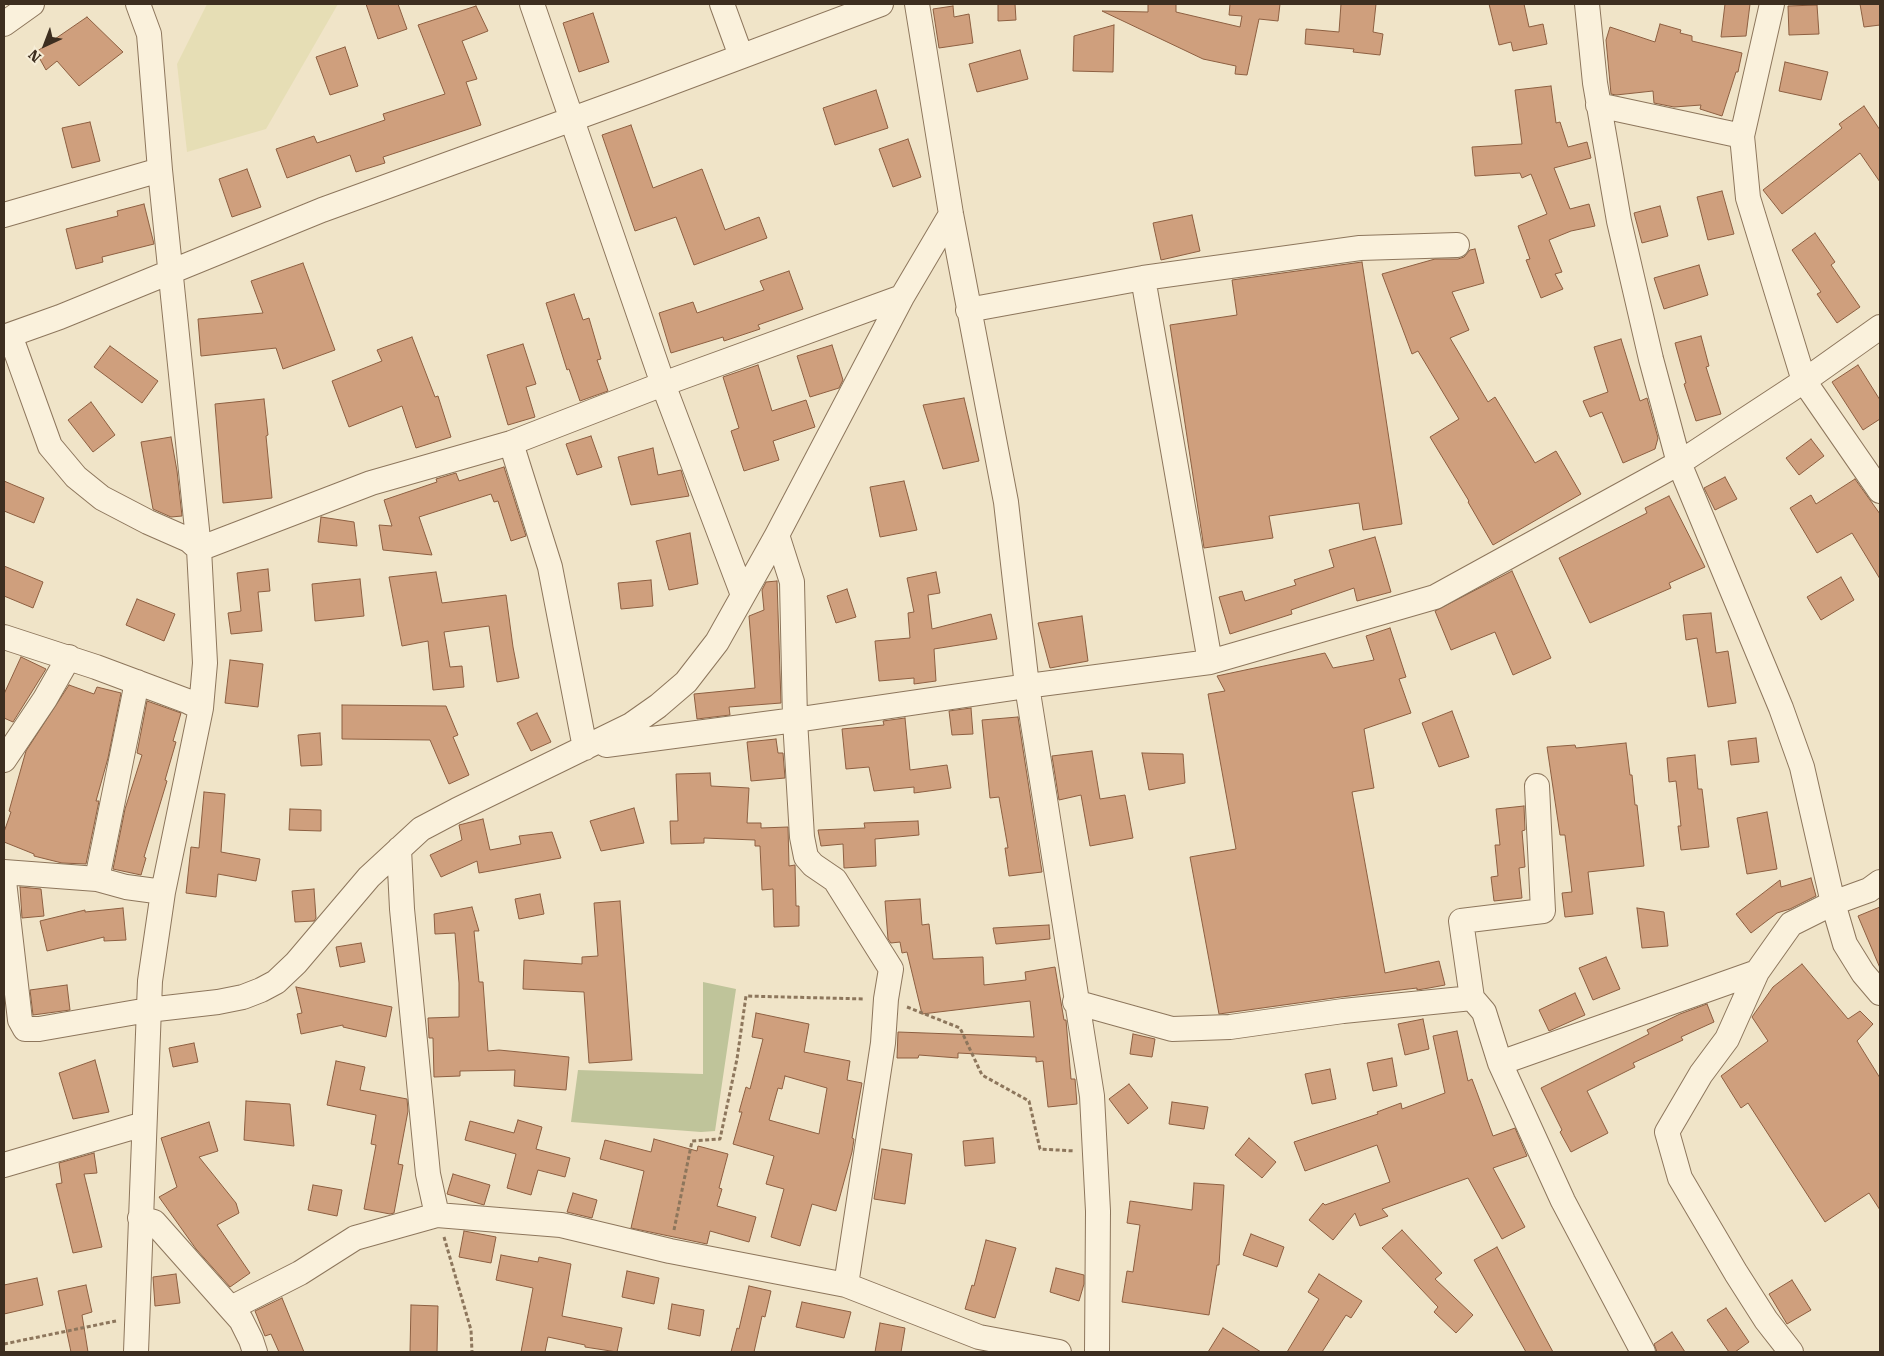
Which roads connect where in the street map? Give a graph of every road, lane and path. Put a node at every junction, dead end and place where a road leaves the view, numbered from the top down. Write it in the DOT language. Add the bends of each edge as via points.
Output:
graph roads {
  1 [pos="32,4"];
  2 [pos="138,4"];
  3 [pos="532,4"];
  4 [pos="722,4"];
  5 [pos="882,4"];
  6 [pos="917,4"];
  7 [pos="1587,4"];
  8 [pos="1772,4"];
  9 [pos="4,24"];
  10 [pos="741,56"];
  11 [pos="1598,105"];
  12 [pos="572,119"];
  13 [pos="1742,136"];
  14 [pos="160,170"];
  15 [pos="951,214"];
  16 [pos="4,215"];
  17 [pos="1457,245"];
  18 [pos="171,272"];
  19 [pos="1143,278"];
  20 [pos="902,297"];
  21 [pos="968,310"];
  22 [pos="1880,326"];
  23 [pos="7,336"];
  24 [pos="1804,380"];
  25 [pos="664,384"];
  26 [pos="511,443"];
  27 [pos="1679,463"];
  28 [pos="1880,491"];
  29 [pos="777,535"];
  30 [pos="199,549"];
  31 [pos="743,595"];
  32 [pos="4,638"];
  33 [pos="69,658"];
  34 [pos="1210,662"];
  35 [pos="137,682"];
  36 [pos="1027,686"];
  37 [pos="201,708"];
  38 [pos="795,720"];
  39 [pos="585,748"];
  40 [pos="4,760"];
  41 [pos="1537,786"];
  42 [pos="399,849"];
  43 [pos="4,872"];
  44 [pos="96,879"];
  45 [pos="4,881"];
  46 [pos="1880,882"];
  47 [pos="163,892"];
  48 [pos="1832,903"];
  49 [pos="1757,972"];
  50 [pos="1880,993"];
  51 [pos="1472,998"];
  52 [pos="886,999"];
  53 [pos="1076,1002"];
  54 [pos="148,1010"];
  55 [pos="1500,1063"];
  56 [pos="144,1124"];
  57 [pos="1095,1153"];
  58 [pos="4,1165"];
  59 [pos="437,1215"];
  60 [pos="140,1218"];
  61 [pos="670,1251"];
  62 [pos="846,1285"];
  63 [pos="231,1308"];
  64 [pos="137,1316"];
  65 [pos="4,1344"];
  66 [pos="136,1352"];
  67 [pos="255,1352"];
  68 [pos="472,1352"];
  69 [pos="1059,1352"];
  70 [pos="1097,1352"];
  71 [pos="1643,1352"];
  72 [pos="1791,1352"];
  1 -- 9 [label="street"];
  2 -- 14 [label="street" via="149,34"];
  3 -- 12 [label="street"];
  4 -- 10 [label="street"];
  5 -- 10 [label="street"];
  6 -- 15 [label="street"];
  7 -- 11 [label="street"];
  8 -- 13 [label="street"];
  10 -- 12 [label="street"];
  11 -- 13 [label="street"];
  11 -- 27 [label="street" via="1621,230"];
  12 -- 18 [label="street" via="322,210"];
  12 -- 25 [label="street"];
  13 -- 24 [label="street" via="1748,198"];
  14 -- 16 [label="street"];
  14 -- 18 [label="street"];
  15 -- 20 [label="street"];
  15 -- 21 [label="street"];
  17 -- 19 [label="street" via="1360,248"];
  18 -- 23 [label="street"];
  18 -- 30 [label="street"];
  19 -- 21 [label="street"];
  19 -- 34 [label="street"];
  20 -- 25 [label="street"];
  20 -- 29 [label="street"];
  21 -- 36 [label="street" via="1006,502"];
  22 -- 24 [label="street"];
  23 -- 30 [label="street" via="50,446 76,477 102,498 190,540"];
  24 -- 27 [label="street"];
  24 -- 28 [label="street"];
  25 -- 26 [label="street"];
  25 -- 31 [label="street"];
  26 -- 30 [label="street" via="371,483"];
  26 -- 39 [label="street" via="550,568"];
  27 -- 34 [label="street" via="1435,597"];
  27 -- 48 [label="street" via="1782,708 1799,759"];
  29 -- 31 [label="street"];
  29 -- 38 [label="street" via="792,582"];
  30 -- 37 [label="street" via="205,663"];
  31 -- 39 [label="street" via="717,642 686,682 631,725"];
  32 -- 33 [label="street"];
  33 -- 35 [label="street"];
  33 -- 40 [label="street"];
  34 -- 36 [label="street"];
  35 -- 37 [label="street"];
  35 -- 44 [label="street"];
  36 -- 38 [label="street"];
  36 -- 53 [label="street"];
  37 -- 47 [label="street"];
  38 -- 39 [label="street"];
  38 -- 52 [label="street" via="806,857 813,866 835,880 891,969"];
  39 -- 42 [label="street" via="421,829"];
  41 -- 51 [label="street" via="1543,911 1461,921"];
  42 -- 54 [label="street" via="369,877 276,982 243,997"];
  42 -- 59 [label="street" via="428,1174"];
  43 -- 44 [label="street"];
  44 -- 47 [label="street"];
  45 -- 54 [label="street" via="20,1020 25,1029"];
  46 -- 48 [label="street" via="1869,890"];
  47 -- 54 [label="street"];
  48 -- 49 [label="street" via="1791,924"];
  48 -- 50 [label="street" via="1845,944"];
  49 -- 55 [label="street"];
  49 -- 72 [label="street" via="1727,1039 1701,1074 1667,1132 1680,1178 1736,1273"];
  51 -- 53 [label="street" via="1230,1027 1172,1029"];
  51 -- 55 [label="street" via="1484,1012"];
  52 -- 57 [label="path" via="960,1028 982,1075 1029,1101 1040,1149"];
  52 -- 61 [label="path" via="746,996 720,1139 692,1141"];
  52 -- 62 [label="street" via="883,1043"];
  53 -- 57 [label="street" via="1092,1096"];
  54 -- 56 [label="street"];
  55 -- 71 [label="street" via="1563,1201"];
  56 -- 58 [label="street"];
  56 -- 60 [label="street"];
  57 -- 70 [label="street"];
  59 -- 61 [label="street" via="561,1225"];
  59 -- 63 [label="street" via="355,1238 300,1274"];
  59 -- 68 [label="path" via="472,1330"];
  60 -- 63 [label="street" via="154,1222"];
  60 -- 64 [label="street"];
  61 -- 62 [label="street"];
  62 -- 69 [label="street" via="979,1337"];
  63 -- 67 [label="street" via="241,1320"];
  64 -- 65 [label="path"];
  64 -- 66 [label="street"];
}
